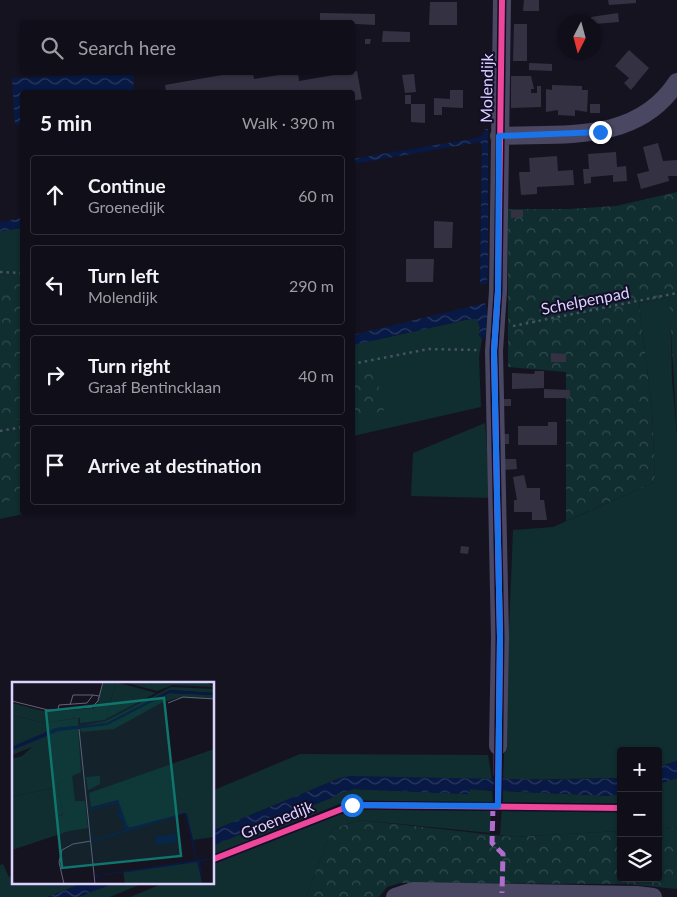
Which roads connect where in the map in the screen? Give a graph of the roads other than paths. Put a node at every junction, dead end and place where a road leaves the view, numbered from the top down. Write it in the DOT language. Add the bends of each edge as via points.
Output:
graph roads {
  1 [pos="502,0"];
  2 [pos="677,82"];
  3 [pos="499,136"];
  4 [pos="498,746"];
  5 [pos="498,774"];
  6 [pos="605,896"];
  7 [pos="395,897"];
  8 [pos="654,897"];
  1 -- 3 [label="street, Molendijk"];
  2 -- 3 [label="street" via="664,100 631,124 600,132"];
  3 -- 4 [label="street, Molendijk" via="494,351 500,637"];
  4 -- 5 [label="lane, Molendijk"];
  6 -- 7 [label="street" via="413,891"];
  6 -- 8 [label="street"];
}
